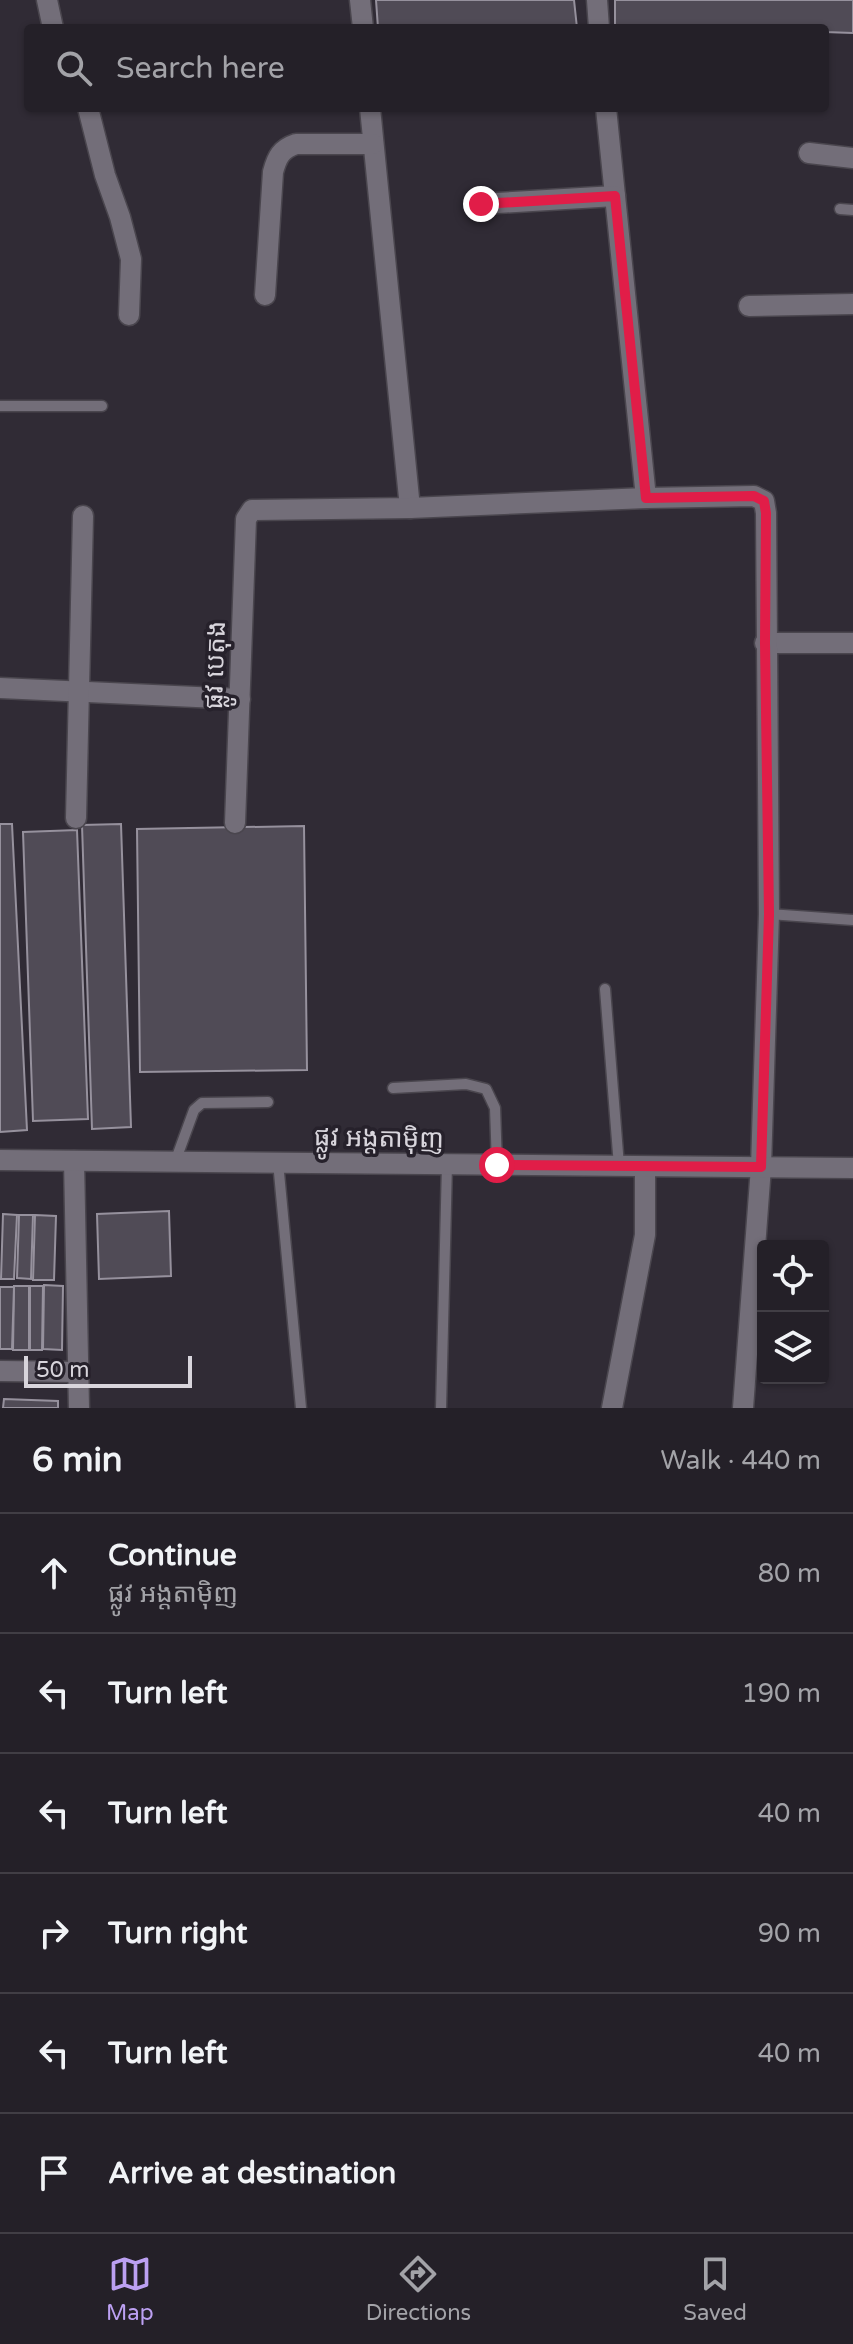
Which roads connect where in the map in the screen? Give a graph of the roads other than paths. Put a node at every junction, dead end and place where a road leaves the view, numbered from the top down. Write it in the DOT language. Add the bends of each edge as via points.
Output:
graph roads {
  1 [pos="47,0"];
  2 [pos="360,0"];
  3 [pos="597,0"];
  4 [pos="52,24"];
  5 [pos="363,24"];
  6 [pos="599,24"];
  7 [pos="89,112"];
  8 [pos="370,112"];
  9 [pos="606,112"];
  10 [pos="373,144"];
  11 [pos="809,153"];
  12 [pos="853,158"];
  13 [pos="615,196"];
  14 [pos="481,204"];
  15 [pos="840,209"];
  16 [pos="853,210"];
  17 [pos="265,295"];
  18 [pos="853,304"];
  19 [pos="749,306"];
  20 [pos="129,315"];
  21 [pos="0,406"];
  22 [pos="102,406"];
  23 [pos="646,498"];
  24 [pos="410,508"];
  25 [pos="83,516"];
  26 [pos="765,643"];
  27 [pos="853,643"];
  28 [pos="0,688"];
  29 [pos="79,691"];
  30 [pos="240,699"];
  31 [pos="76,818"];
  32 [pos="235,823"];
  33 [pos="769,914"];
  34 [pos="853,920"];
  35 [pos="605,989"];
  36 [pos="393,1088"];
  37 [pos="268,1102"];
  38 [pos="0,1160"];
  39 [pos="74,1161"];
  40 [pos="175,1162"];
  41 [pos="278,1162"];
  42 [pos="447,1164"];
  43 [pos="497,1165"];
  44 [pos="619,1166"];
  45 [pos="645,1167"];
  46 [pos="761,1167"];
  47 [pos="853,1168"];
  48 [pos="0,1371"];
  49 [pos="79,1372"];
  50 [pos="79,1408"];
  51 [pos="301,1408"];
  52 [pos="441,1408"];
  53 [pos="612,1408"];
  54 [pos="743,1408"];
  1 -- 4 [label="street"];
  2 -- 5 [label="street"];
  3 -- 6 [label="street"];
  7 -- 20 [label="street" via="131,259"];
  8 -- 10 [label="street"];
  9 -- 13 [label="street"];
  10 -- 17 [label="street" via="296,144 276,159"];
  10 -- 24 [label="street"];
  11 -- 12 [label="street"];
  13 -- 14 [label="street"];
  13 -- 23 [label="street"];
  15 -- 16 [label="lane"];
  18 -- 19 [label="street"];
  21 -- 22 [label="lane"];
  23 -- 24 [label="street"];
  23 -- 26 [label="street" via="754,496 764,501"];
  24 -- 30 [label="street, ផ្លូវ បេតុង" via="252,510 246,519"];
  25 -- 29 [label="street"];
  26 -- 27 [label="street"];
  26 -- 33 [label="street"];
  28 -- 29 [label="street"];
  29 -- 30 [label="street"];
  29 -- 31 [label="street"];
  30 -- 32 [label="street, ផ្លូវ បេតុង"];
  33 -- 34 [label="lane"];
  33 -- 46 [label="street"];
  35 -- 44 [label="lane"];
  36 -- 43 [label="lane" via="466,1084 486,1089 495,1108"];
  37 -- 40 [label="lane" via="202,1103 194,1110"];
  38 -- 39 [label="street, ផ្លូវ អង្តតាម៉ិញ"];
  39 -- 40 [label="street, ផ្លូវ អង្តតាម៉ិញ"];
  39 -- 49 [label="street"];
  40 -- 41 [label="street, ផ្លូវ អង្តតាម៉ិញ"];
  41 -- 42 [label="street, ផ្លូវ អង្តតាម៉ិញ"];
  41 -- 51 [label="lane"];
  42 -- 43 [label="street, ផ្លូវ អង្តតាម៉ិញ"];
  42 -- 52 [label="lane"];
  43 -- 44 [label="street, ផ្លូវ អង្តតាម៉ិញ"];
  44 -- 45 [label="street, ផ្លូវ អង្តតាម៉ិញ"];
  45 -- 46 [label="street, ផ្លូវ អង្តតាម៉ិញ"];
  45 -- 53 [label="street" via="645,1235"];
  46 -- 47 [label="street, ផ្លូវ អង្តតាម៉ិញ"];
  46 -- 54 [label="street"];
  48 -- 49 [label="street"];
  49 -- 50 [label="street"];
}
